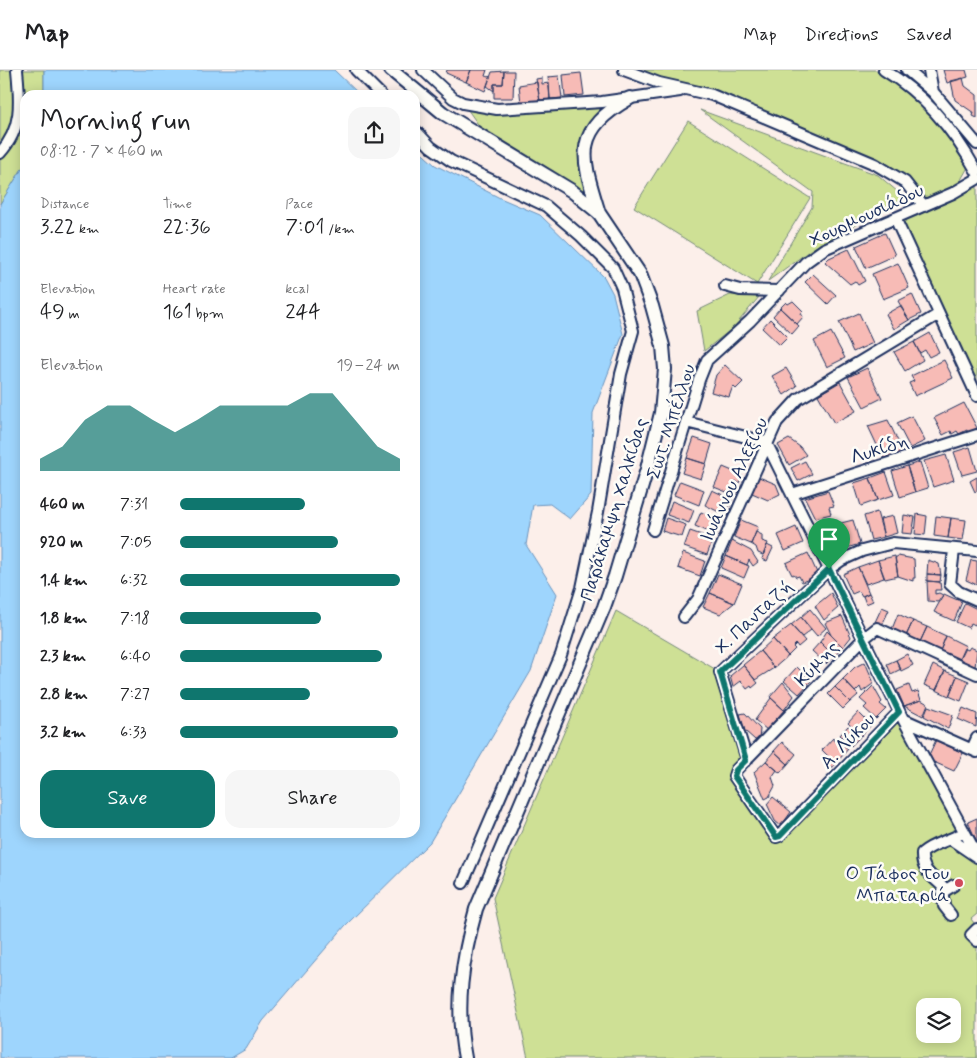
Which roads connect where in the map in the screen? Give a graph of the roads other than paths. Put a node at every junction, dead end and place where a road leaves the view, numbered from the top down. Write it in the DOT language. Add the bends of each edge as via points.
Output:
graph roads {
  1 [pos="17,70"];
  2 [pos="356,70"];
  3 [pos="391,70"];
  4 [pos="423,70"];
  5 [pos="624,70"];
  6 [pos="886,70"];
  7 [pos="907,70"];
  8 [pos="929,70"];
  9 [pos="376,90"];
  10 [pos="415,90"];
  11 [pos="687,90"];
  12 [pos="933,92"];
  13 [pos="420,94"];
  14 [pos="630,98"];
  15 [pos="20,99"];
  16 [pos="20,112"];
  17 [pos="420,135"];
  18 [pos="977,144"];
  19 [pos="0,153"];
  20 [pos="977,172"];
  21 [pos="977,179"];
  22 [pos="924,206"];
  23 [pos="600,213"];
  24 [pos="895,218"];
  25 [pos="725,286"];
  26 [pos="779,291"];
  27 [pos="939,314"];
  28 [pos="977,396"];
  29 [pos="686,422"];
  30 [pos="977,435"];
  31 [pos="766,442"];
  32 [pos="792,494"];
  33 [pos="654,530"];
  34 [pos="954,550"];
  35 [pos="977,551"];
  36 [pos="829,569"];
  37 [pos="977,600"];
  38 [pos="684,617"];
  39 [pos="863,639"];
  40 [pos="977,674"];
  41 [pos="901,715"];
  42 [pos="977,738"];
  43 [pos="974,750"];
  44 [pos="746,760"];
  45 [pos="964,832"];
  46 [pos="780,836"];
  47 [pos="952,840"];
  48 [pos="977,856"];
  49 [pos="463,883"];
  50 [pos="954,885"];
  51 [pos="942,886"];
  52 [pos="951,916"];
  53 [pos="977,929"];
  54 [pos="977,941"];
  55 [pos="465,1058"];
  1 -- 15 [label="street"];
  2 -- 9 [label="street"];
  3 -- 10 [label="main road, Παράκαμψη Χαλκίδας"];
  4 -- 14 [label="street" via="453,98 497,109"];
  5 -- 11 [label="street"];
  6 -- 20 [label="street" via="943,122"];
  7 -- 12 [label="street"];
  8 -- 12 [label="street"];
  11 -- 14 [label="street"];
  11 -- 22 [label="street" via="712,95 875,164 905,182"];
  12 -- 18 [label="street"];
  13 -- 23 [label="main road, Παράκαμψη Χαλκίδας" via="443,113 572,191"];
  14 -- 23 [label="main road" via="600,118 586,146 584,162"];
  16 -- 19 [label="street" via="11,138"];
  17 -- 49 [label="street" via="451,161 546,206 581,236 613,268 622,288 633,331 582,588 561,655"];
  21 -- 22 [label="street, Χουρμουσιάδου"];
  22 -- 24 [label="street, Χουρμουσιάδου"];
  23 -- 55 [label="main road, Παράκαμψη Χαλκίδας" via="640,274 658,325 665,369 661,413 604,607 476,908 459,994"];
  24 -- 26 [label="street, Χουρμουσιάδου" via="824,249 806,262"];
  24 -- 27 [label="street"];
  25 -- 26 [label="street" via="740,290"];
  26 -- 29 [label="street, Σωτ. Μπέλλου" via="707,360"];
  27 -- 28 [label="street"];
  27 -- 31 [label="street, Ιωάννου Αλεξίου" via="798,399 777,422"];
  29 -- 31 [label="street"];
  29 -- 33 [label="street, Σωτ. Μπέλλου"];
  30 -- 32 [label="street, Λυκίδη"];
  31 -- 32 [label="street"];
  31 -- 38 [label="street, Ιωάννου Αλεξίου" via="698,599"];
  32 -- 36 [label="street"];
  34 -- 35 [label="street, Χ. Πανταζή"];
  34 -- 36 [label="street, Χ. Πανταζή" via="892,543 862,551"];
  34 -- 37 [label="street" via="950,584"];
  36 -- 39 [label="street"];
  36 -- 44 [label="street, Χ. Πανταζή" via="720,672"];
  39 -- 40 [label="street, Κύμης" via="877,628"];
  39 -- 41 [label="street"];
  39 -- 44 [label="street, Κύμης"];
  41 -- 43 [label="street, Α. Λύκου"];
  41 -- 45 [label="street"];
  41 -- 46 [label="street, Α. Λύκου"];
  42 -- 43 [label="street"];
  44 -- 46 [label="street, Κύμης" via="734,776 776,837"];
  45 -- 47 [label="street"];
  45 -- 48 [label="street"];
  47 -- 48 [label="street"];
  47 -- 51 [label="street" via="929,847 922,854 925,870"];
  50 -- 51 [label="street" via="946,890"];
  51 -- 52 [label="street" via="944,906"];
  53 -- 54 [label="street" via="971,935"];
}
